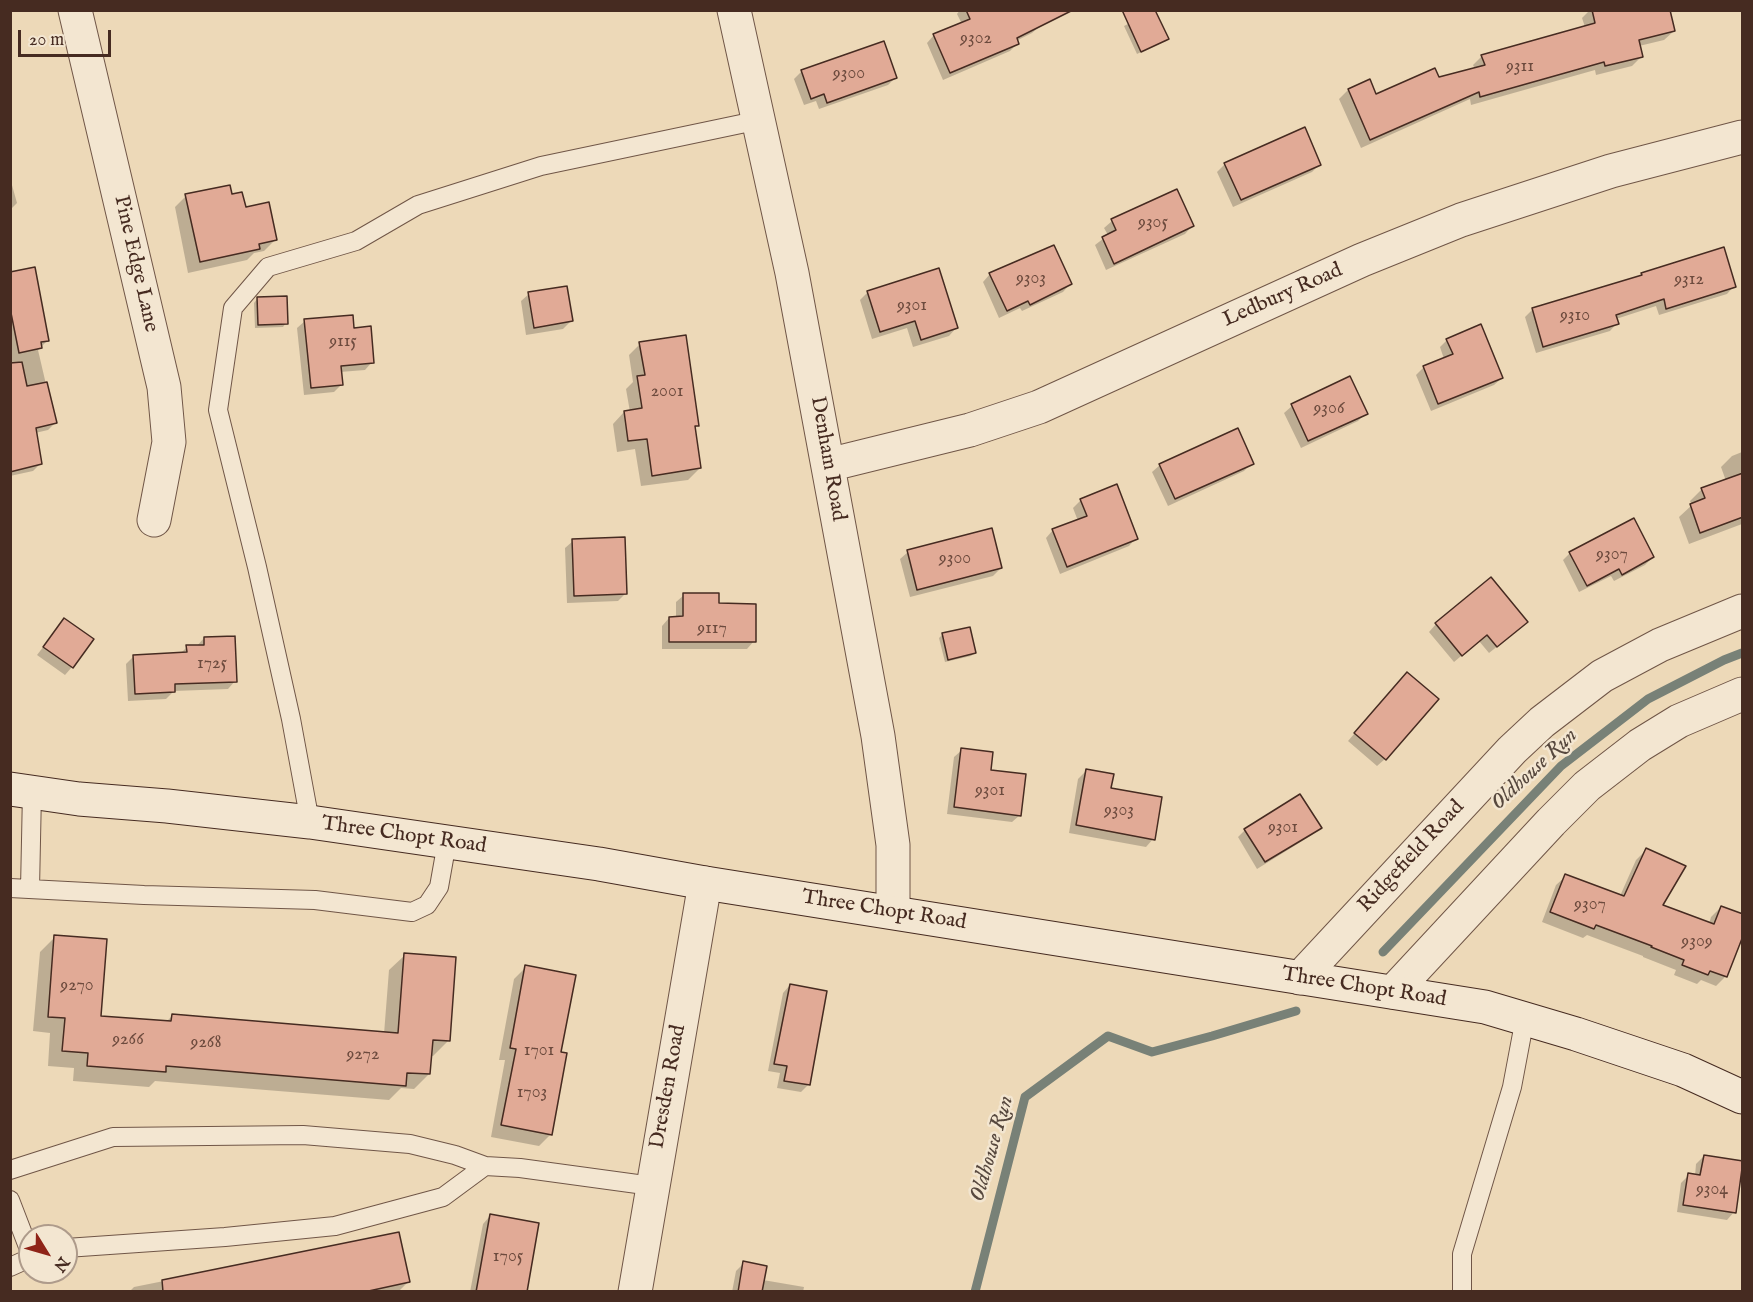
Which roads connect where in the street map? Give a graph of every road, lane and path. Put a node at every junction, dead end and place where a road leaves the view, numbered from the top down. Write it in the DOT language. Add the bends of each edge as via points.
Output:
graph roads {
  1 [pos="75,10"];
  2 [pos="734,10"];
  3 [pos="759,120"];
  4 [pos="1743,137"];
  5 [pos="828,465"];
  6 [pos="154,520"];
  7 [pos="1743,611"];
  8 [pos="1743,694"];
  9 [pos="21,791"];
  10 [pos="310,822"];
  11 [pos="447,842"];
  12 [pos="705,883"];
  13 [pos="10,888"];
  14 [pos="30,889"];
  15 [pos="893,912"];
  16 [pos="1300,978"];
  17 [pos="1393,992"];
  18 [pos="1525,1018"];
  19 [pos="1743,1098"];
  20 [pos="485,1166"];
  21 [pos="10,1170"];
  22 [pos="652,1186"];
  23 [pos="10,1200"];
  24 [pos="19,1224"];
  25 [pos="78,1247"];
  26 [pos="635,1292"];
  27 [pos="1462,1292"];
  1 -- 6 [label="street, Pine Edge Lane" via="164,387 169,442"];
  2 -- 3 [label="street, Denham Road"];
  3 -- 5 [label="street, Denham Road"];
  3 -- 10 [label="lane" via="541,166 418,205 356,242 268,267 233,308 218,410 286,695"];
  4 -- 5 [label="street, Ledbury Road" via="1611,171 1461,220 1040,407 970,430"];
  5 -- 15 [label="street, Denham Road" via="881,758 893,845"];
  7 -- 16 [label="street, Ridgefield Road" via="1660,645 1602,676 1542,722"];
  8 -- 17 [label="street" via="1679,721 1587,786"];
  9 -- 10 [label="street, Three Chopt Road"];
  9 -- 14 [label="lane"];
  10 -- 11 [label="street, Three Chopt Road"];
  11 -- 12 [label="street, Three Chopt Road"];
  11 -- 14 [label="lane" via="439,887 427,905 411,912 315,900"];
  12 -- 15 [label="street, Three Chopt Road"];
  12 -- 22 [label="street, Dresden Road"];
  13 -- 14 [label="lane"];
  15 -- 16 [label="street, Three Chopt Road"];
  16 -- 17 [label="street, Three Chopt Road"];
  17 -- 18 [label="street, Three Chopt Road" via="1485,1006"];
  18 -- 19 [label="street, Three Chopt Road" via="1683,1070"];
  18 -- 27 [label="lane" via="1512,1087 1462,1254"];
  20 -- 21 [label="lane" via="410,1144 303,1135 113,1137"];
  20 -- 22 [label="lane"];
  20 -- 25 [label="lane" via="442,1197 335,1226"];
  22 -- 26 [label="street, Dresden Road"];
  23 -- 24 [label="lane"];
}
